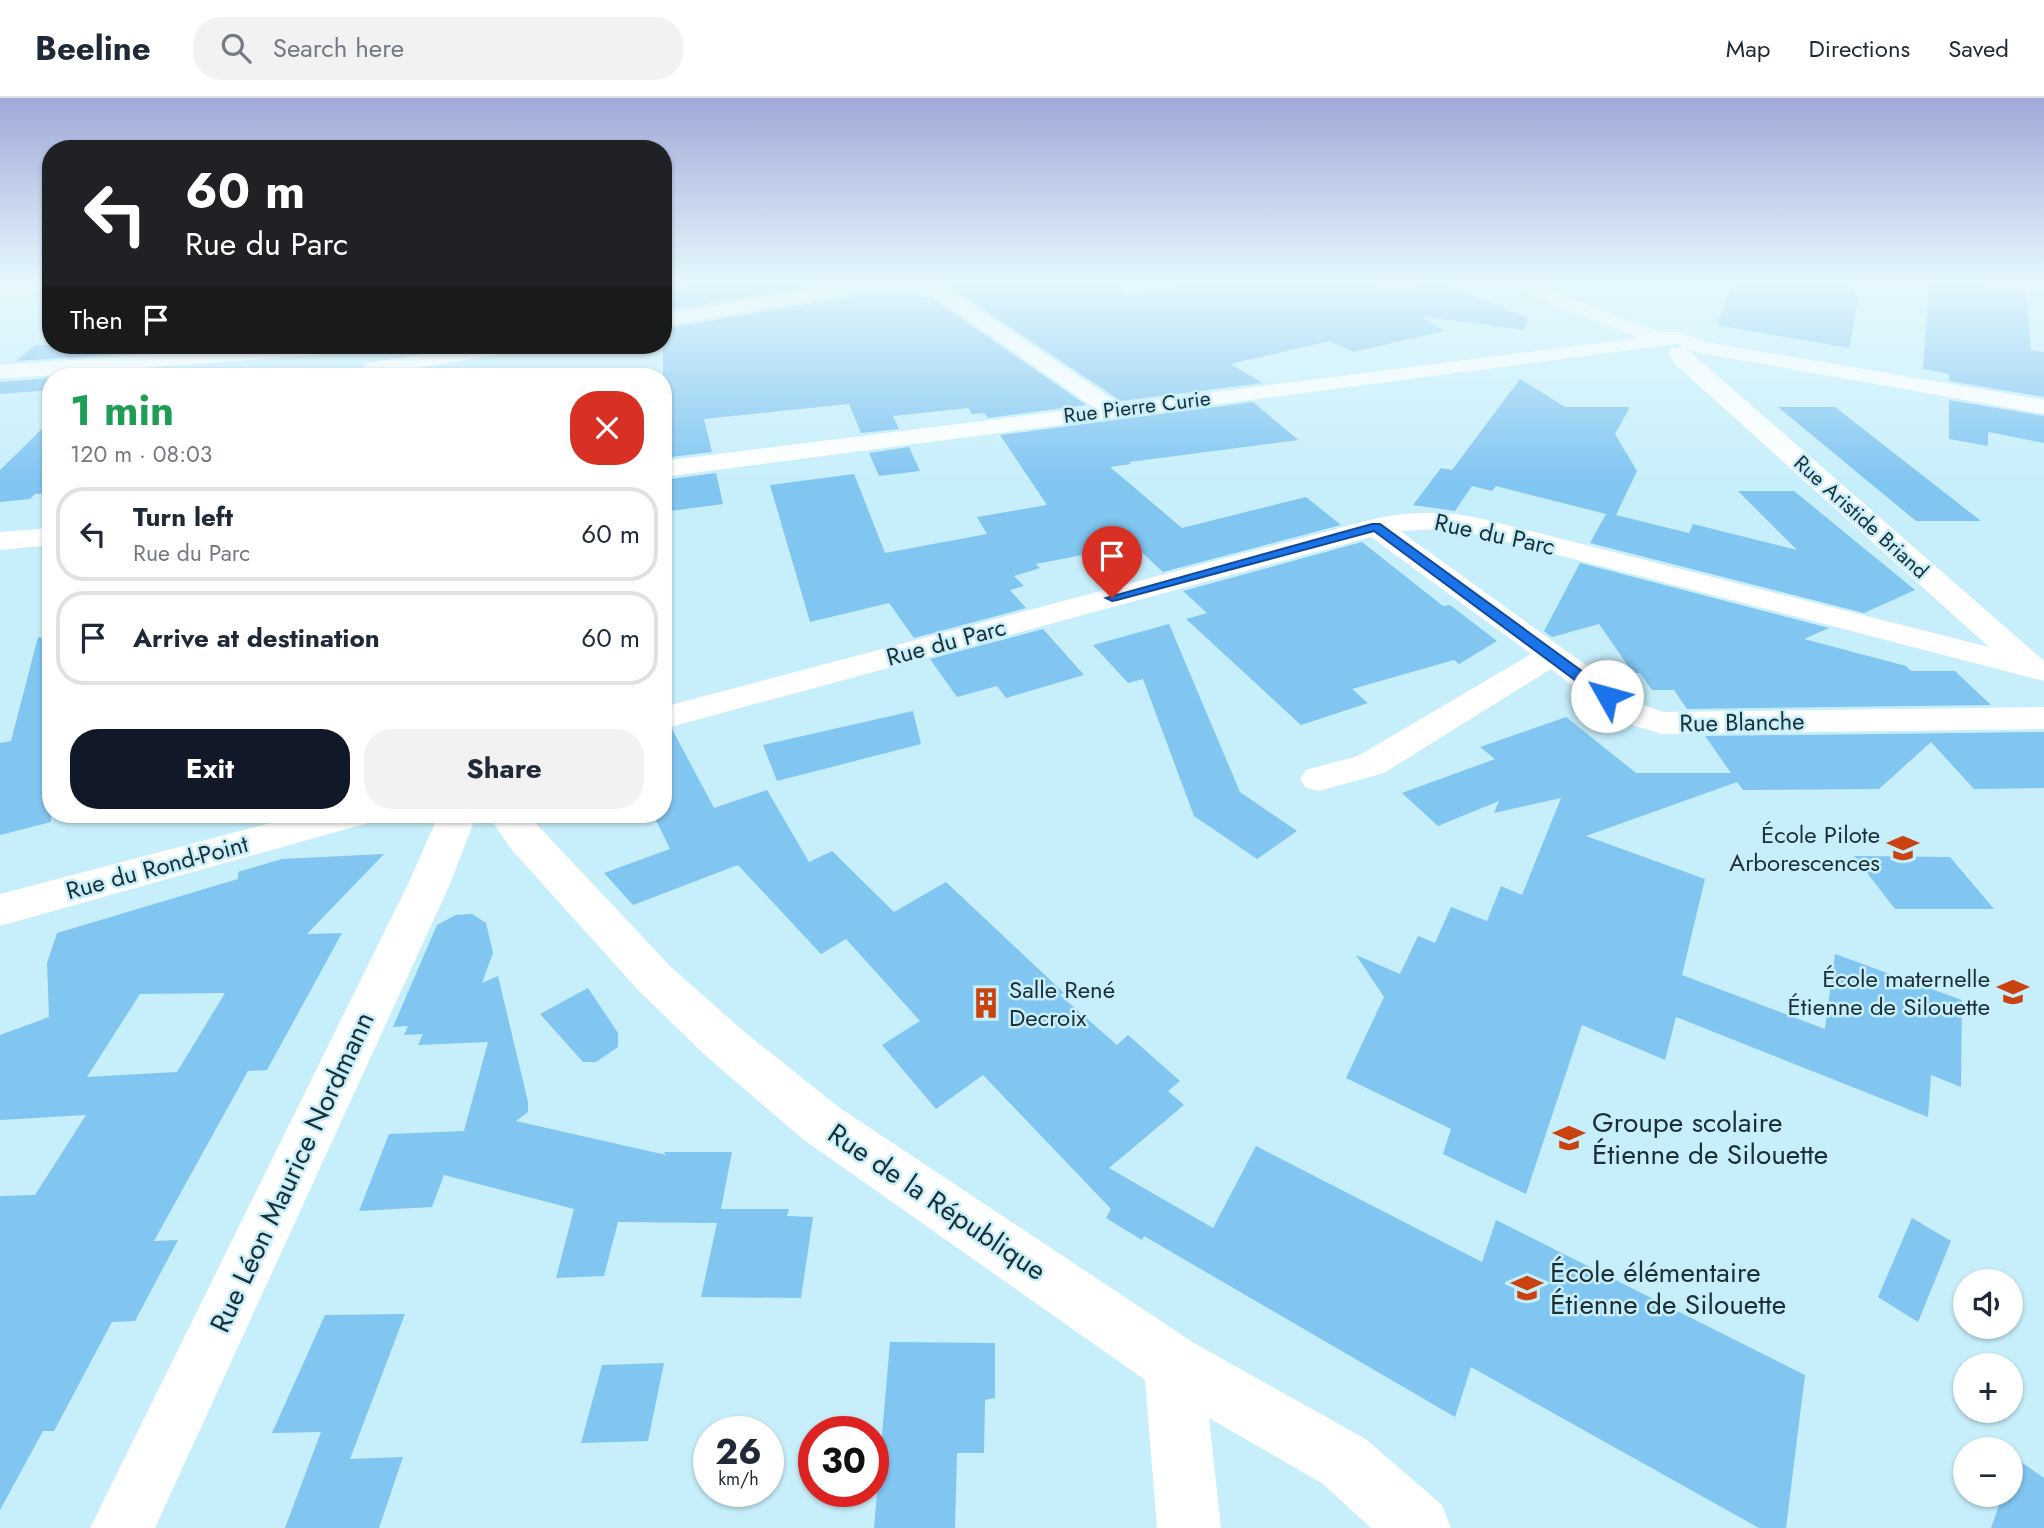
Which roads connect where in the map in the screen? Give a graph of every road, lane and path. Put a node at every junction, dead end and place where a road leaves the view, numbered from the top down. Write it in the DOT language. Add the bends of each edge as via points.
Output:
graph roads {
  1 [pos="1022,348"];
  2 [pos="1594,348"];
  3 [pos="1660,348"];
  4 [pos="1690,350"];
  5 [pos="244,354"];
  6 [pos="470,354"];
  7 [pos="54,368"];
  8 [pos="399,368"];
  9 [pos="42,369"];
  10 [pos="0,372"];
  11 [pos="2044,407"];
  12 [pos="1113,410"];
  13 [pos="672,468"];
  14 [pos="1376,527"];
  15 [pos="42,537"];
  16 [pos="0,541"];
  17 [pos="1555,656"];
  18 [pos="2040,673"];
  19 [pos="672,716"];
  20 [pos="2044,718"];
  21 [pos="1319,779"];
  22 [pos="321,823"];
  23 [pos="454,823"];
  24 [pos="513,823"];
  25 [pos="0,910"];
  26 [pos="1173,1364"];
  27 [pos="122,1528"];
  28 [pos="1189,1528"];
  29 [pos="1419,1528"];
  1 -- 12 [label="street"];
  2 -- 12 [label="street, Rue Pierre Curie"];
  3 -- 4 [label="street"];
  4 -- 11 [label="street"];
  4 -- 18 [label="street, Rue Aristide Briand" via="1684,360"];
  5 -- 7 [label="street"];
  6 -- 8 [label="street"];
  9 -- 10 [label="street"];
  12 -- 13 [label="street, Rue Pierre Curie"];
  14 -- 17 [label="street, Rue Blanche"];
  14 -- 18 [label="street, Rue du Parc" via="1420,519 1462,522"];
  14 -- 19 [label="street, Rue du Parc"];
  15 -- 16 [label="street"];
  17 -- 20 [label="street, Rue Blanche" via="1628,712 1662,723"];
  17 -- 21 [label="street" via="1371,765"];
  22 -- 25 [label="street, Rue du Rond-Point"];
  23 -- 27 [label="street, Rue Léon Maurice Nordmann"];
  24 -- 26 [label="street, Rue de la République" via="655,979 822,1124"];
  26 -- 28 [label="street"];
  26 -- 29 [label="street, Rue de la République" via="1345,1462"];
}
